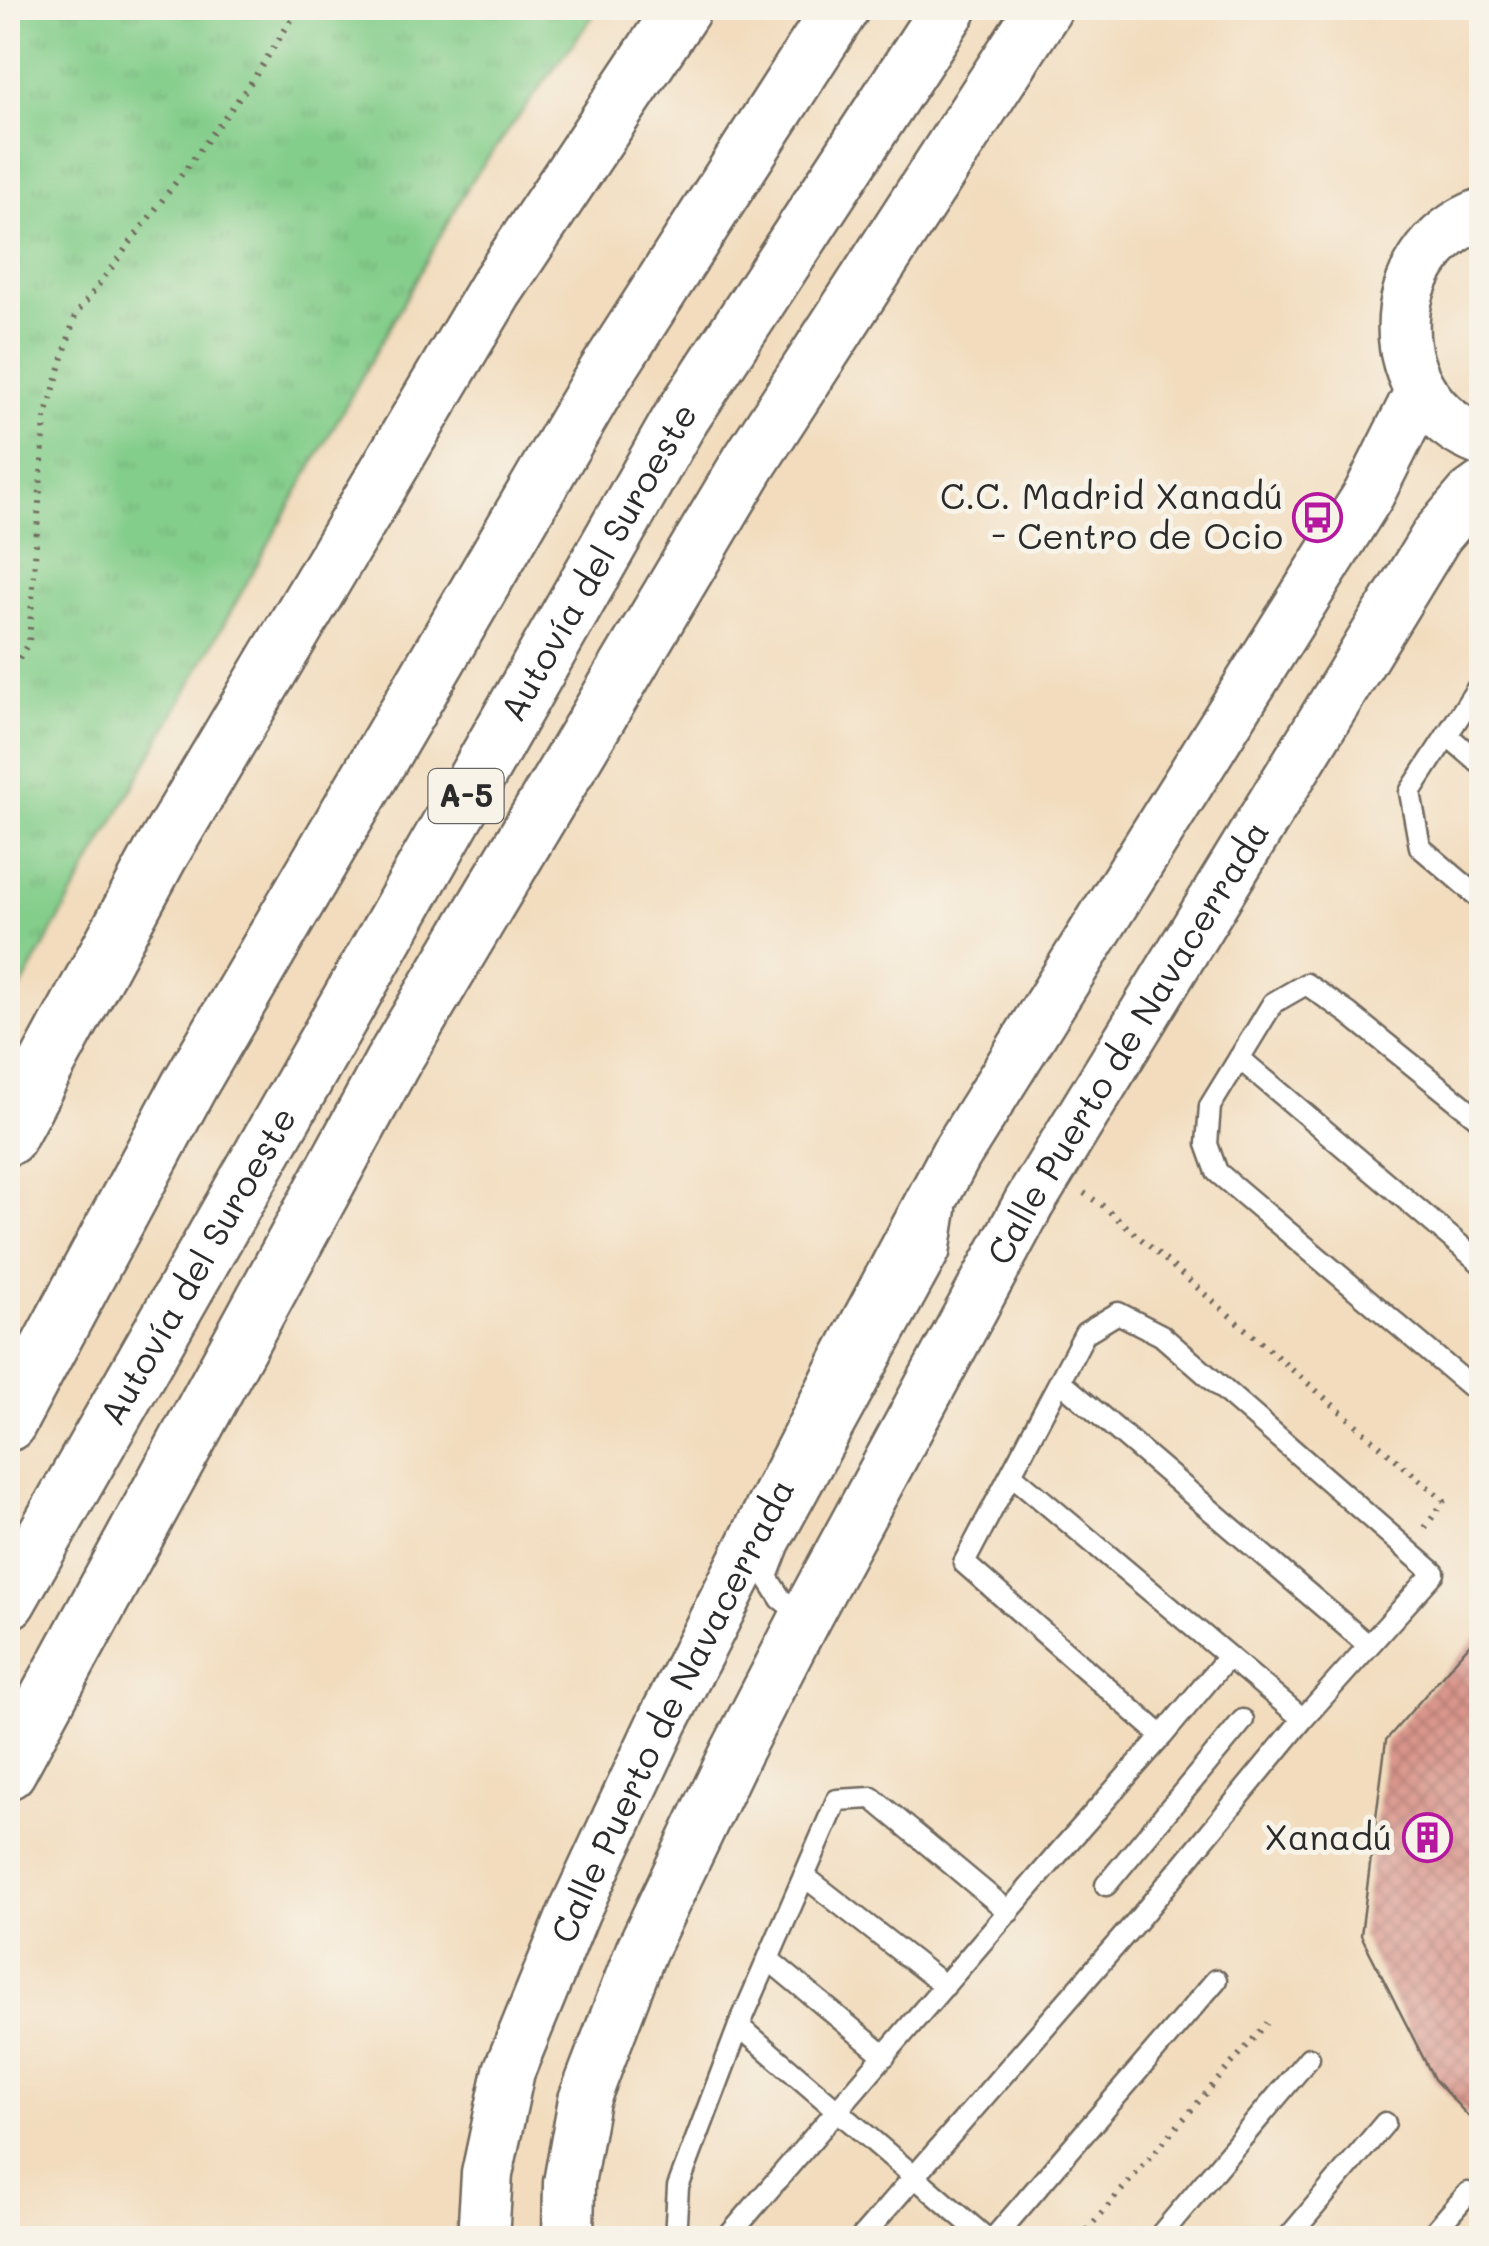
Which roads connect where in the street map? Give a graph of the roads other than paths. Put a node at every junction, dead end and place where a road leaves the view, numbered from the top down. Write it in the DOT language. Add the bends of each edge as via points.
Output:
graph roads {
  1 [pos="682,8"];
  2 [pos="841,8"];
  3 [pos="949,8"];
  4 [pos="1044,8"];
  5 [pos="1482,214"];
  6 [pos="1420,392"];
  7 [pos="1482,441"];
  8 [pos="1482,487"];
  9 [pos="1482,681"];
  10 [pos="1447,736"];
  11 [pos="1482,764"];
  12 [pos="1482,900"];
  13 [pos="1239,1058"];
  14 [pos="1482,1121"];
  15 [pos="8,1137"];
  16 [pos="956,1154"];
  17 [pos="1482,1264"];
  18 [pos="1060,1381"];
  19 [pos="1482,1396"];
  20 [pos="8,1423"];
  21 [pos="1011,1474"];
  22 [pos="8,1601"];
  23 [pos="806,1618"];
  24 [pos="1368,1646"];
  25 [pos="1228,1657"];
  26 [pos="1302,1719"];
  27 [pos="1243,1720"];
  28 [pos="1162,1736"];
  29 [pos="8,1771"];
  30 [pos="804,1876"];
  31 [pos="1106,1885"];
  32 [pos="1009,1912"];
  33 [pos="768,1959"];
  34 [pos="1216,1980"];
  35 [pos="946,1986"];
  36 [pos="738,2026"];
  37 [pos="885,2056"];
  38 [pos="1309,2058"];
  39 [pos="837,2110"];
  40 [pos="1385,2123"];
  41 [pos="914,2177"];
  42 [pos="1468,2193"];
  43 [pos="482,2238"];
  44 [pos="568,2238"];
  45 [pos="675,2238"];
  46 [pos="726,2238"];
  47 [pos="861,2238"];
  48 [pos="990,2238"];
  49 [pos="1158,2238"];
  50 [pos="1288,2238"];
  51 [pos="1429,2238"];
  1 -- 15 [label="highway" via="495,290 160,856"];
  2 -- 20 [label="highway, A-5" via="595,390 190,1084"];
  3 -- 22 [label="highway, Autovía del Suroeste / A-5" via="678,423"];
  4 -- 29 [label="highway" via="749,463 392,1063"];
  5 -- 6 [label="street" via="1434,246 1412,278 1403,316 1405,356"];
  6 -- 7 [label="street" via="1440,416"];
  6 -- 16 [label="street, Calle Puerto de Navacerrada" via="1370,494"];
  8 -- 23 [label="street, Calle Puerto de Navacerrada" via="1438,535 1051,1168"];
  9 -- 10 [label="lane"];
  10 -- 11 [label="lane"];
  10 -- 12 [label="lane" via="1410,792 1420,847"];
  13 -- 14 [label="lane" via="1273,1003 1306,984"];
  13 -- 17 [label="lane"];
  13 -- 19 [label="lane" via="1210,1106 1207,1144 1218,1172"];
  16 -- 23 [label="lane, Calle Puerto de Navacerrada" via="938,1254 767,1577 781,1600"];
  16 -- 43 [label="street, Calle Puerto de Navacerrada" via="680,1687 574,1912 509,2072 487,2174"];
  18 -- 21 [label="lane"];
  18 -- 24 [label="lane"];
  18 -- 24 [label="lane" via="1085,1333 1118,1314 1161,1336 1434,1573"];
  21 -- 25 [label="lane"];
  21 -- 28 [label="lane" via="964,1563"];
  23 -- 44 [label="street, Calle Puerto de Navacerrada" via="641,1951 584,2100 569,2183"];
  24 -- 26 [label="lane"];
  25 -- 26 [label="lane"];
  25 -- 28 [label="lane"];
  26 -- 41 [label="lane"];
  27 -- 31 [label="lane"];
  28 -- 32 [label="lane"];
  30 -- 32 [label="lane" via="837,1800 872,1798"];
  30 -- 33 [label="lane"];
  30 -- 35 [label="lane"];
  32 -- 35 [label="lane"];
  33 -- 36 [label="lane"];
  33 -- 37 [label="lane"];
  34 -- 48 [label="lane"];
  35 -- 37 [label="lane"];
  36 -- 39 [label="lane"];
  36 -- 45 [label="lane" via="678,2187"];
  37 -- 39 [label="lane"];
  38 -- 49 [label="lane"];
  39 -- 41 [label="lane"];
  39 -- 46 [label="lane"];
  40 -- 50 [label="lane"];
  41 -- 47 [label="lane"];
  41 -- 48 [label="lane"];
  42 -- 51 [label="lane"];
}
